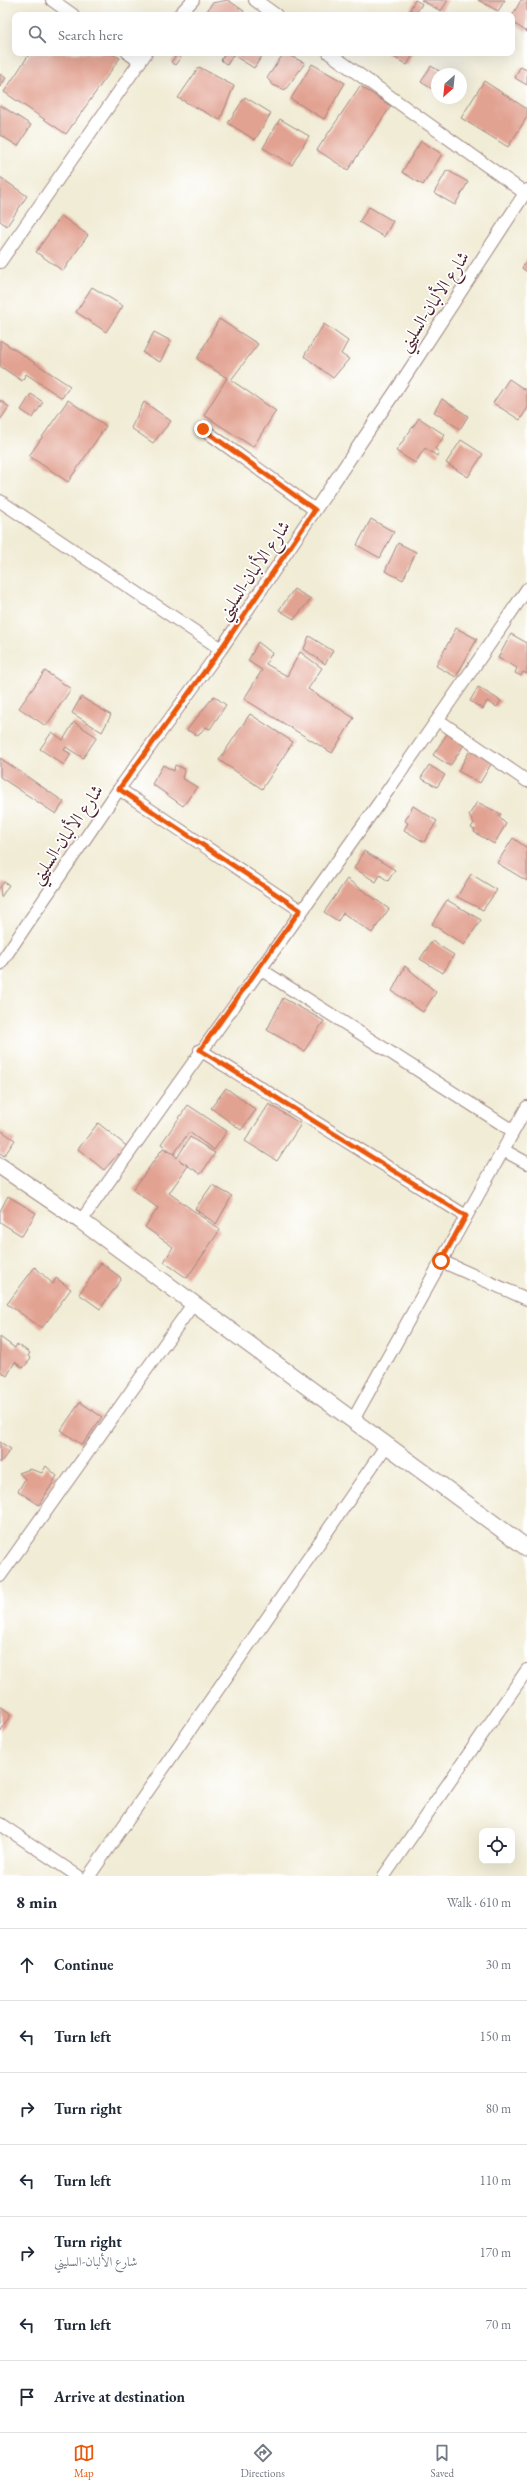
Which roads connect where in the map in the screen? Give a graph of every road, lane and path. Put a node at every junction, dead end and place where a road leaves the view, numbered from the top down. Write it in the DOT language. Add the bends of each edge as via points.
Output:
graph roads {
  1 [pos="52,0"];
  2 [pos="193,0"];
  3 [pos="255,0"];
  4 [pos="69,12"];
  5 [pos="182,12"];
  6 [pos="272,12"];
  7 [pos="333,56"];
  8 [pos="142,57"];
  9 [pos="526,191"];
  10 [pos="0,262"];
  11 [pos="203,429"];
  12 [pos="0,501"];
  13 [pos="315,510"];
  14 [pos="527,589"];
  15 [pos="221,649"];
  16 [pos="438,720"];
  17 [pos="527,781"];
  18 [pos="119,789"];
  19 [pos="300,910"];
  20 [pos="0,964"];
  21 [pos="260,969"];
  22 [pos="200,1050"];
  23 [pos="527,1106"];
  24 [pos="513,1131"];
  25 [pos="503,1150"];
  26 [pos="527,1162"];
  27 [pos="0,1166"];
  28 [pos="466,1216"];
  29 [pos="81,1221"];
  30 [pos="441,1261"];
  31 [pos="527,1299"];
  32 [pos="193,1304"];
  33 [pos="352,1420"];
  34 [pos="386,1446"];
  35 [pos="527,1548"];
  36 [pos="0,1576"];
  37 [pos="527,1670"];
  38 [pos="0,1824"];
  39 [pos="78,1876"];
  40 [pos="89,1876"];
  41 [pos="384,1876"];
  1 -- 4 [label="street"];
  2 -- 5 [label="street"];
  3 -- 6 [label="street"];
  7 -- 9 [label="street"];
  8 -- 10 [label="street"];
  9 -- 13 [label="street, شارع الألبان-السليني"];
  11 -- 13 [label="street"];
  12 -- 15 [label="street"];
  13 -- 15 [label="street, شارع الألبان-السليني"];
  14 -- 16 [label="street"];
  15 -- 18 [label="street, شارع الألبان-السليني"];
  16 -- 17 [label="street"];
  16 -- 19 [label="street"];
  18 -- 19 [label="street"];
  18 -- 20 [label="street, شارع الألبان-السليني"];
  19 -- 21 [label="street"];
  21 -- 22 [label="street"];
  21 -- 24 [label="street"];
  22 -- 28 [label="street"];
  22 -- 29 [label="street"];
  23 -- 24 [label="street"];
  24 -- 25 [label="street"];
  25 -- 26 [label="street"];
  25 -- 28 [label="street"];
  27 -- 29 [label="street"];
  28 -- 30 [label="street"];
  29 -- 32 [label="street"];
  30 -- 31 [label="street"];
  30 -- 33 [label="street"];
  32 -- 33 [label="street"];
  32 -- 36 [label="street"];
  33 -- 34 [label="street"];
  34 -- 35 [label="street"];
  34 -- 40 [label="street"];
  37 -- 41 [label="street"];
  38 -- 39 [label="street"];
}
